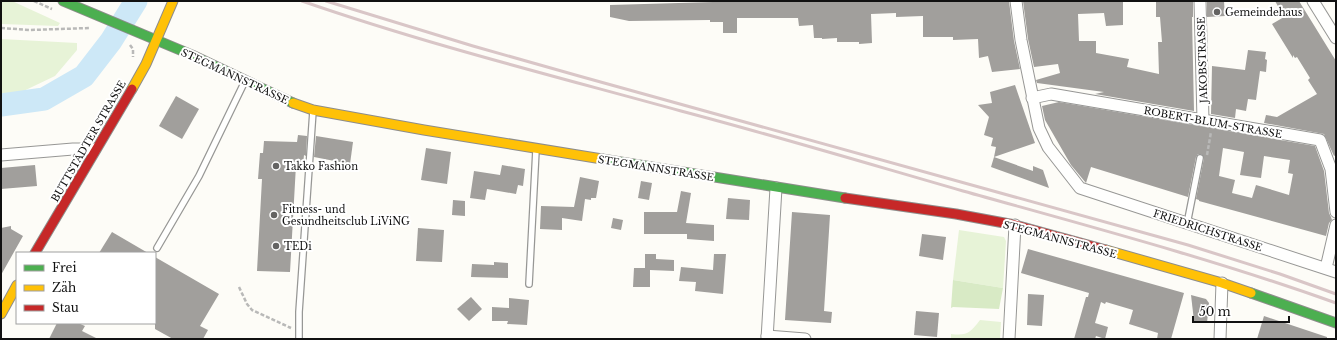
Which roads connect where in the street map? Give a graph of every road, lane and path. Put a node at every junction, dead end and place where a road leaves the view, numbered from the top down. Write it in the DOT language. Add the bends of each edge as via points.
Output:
graph roads {
  1 [pos="63,1"];
  2 [pos="173,1"];
  3 [pos="1016,1"];
  4 [pos="1200,1"];
  5 [pos="1313,1"];
  6 [pos="1,28"];
  7 [pos="93,28"];
  8 [pos="1336,38"];
  9 [pos="157,40"];
  10 [pos="246,80"];
  11 [pos="1032,98"];
  12 [pos="313,110"];
  13 [pos="1208,121"];
  14 [pos="536,148"];
  15 [pos="95,149"];
  16 [pos="1,155"];
  17 [pos="1200,158"];
  18 [pos="776,188"];
  19 [pos="1336,212"];
  20 [pos="1187,224"];
  21 [pos="1015,225"];
  22 [pos="1336,225"];
  23 [pos="158,248"];
  24 [pos="39,252"];
  25 [pos="1331,270"];
  26 [pos="1222,283"];
  27 [pos="529,284"];
  28 [pos="16,287"];
  29 [pos="239,287"];
  30 [pos="1,314"];
  31 [pos="1336,323"];
  32 [pos="299,331"];
  33 [pos="767,338"];
  34 [pos="299,339"];
  35 [pos="805,339"];
  36 [pos="1009,339"];
  37 [pos="1220,339"];
  1 -- 9 [label="main road, STEGMANNSTRASSE"];
  2 -- 9 [label="main road, BUTTSTÄDTER STRASSE"];
  3 -- 11 [label="street"];
  4 -- 13 [label="street, JAKOBSTRASSE"];
  5 -- 8 [label="street"];
  6 -- 7 [label="path"];
  9 -- 10 [label="main road, STEGMANNSTRASSE"];
  9 -- 15 [label="main road, BUTTSTÄDTER STRASSE"];
  10 -- 12 [label="main road, STEGMANNSTRASSE"];
  10 -- 23 [label="lane" via="199,176"];
  11 -- 13 [label="street, ROBERT-BLUM-STRASSE" via="1051,94"];
  11 -- 20 [label="street, FRIEDRICHSTRASSE" via="1039,128 1048,147 1080,188"];
  12 -- 14 [label="main road, STEGMANNSTRASSE"];
  12 -- 32 [label="lane"];
  13 -- 17 [label="path" via="1207,155 1201,155"];
  13 -- 19 [label="street, ROBERT-BLUM-STRASSE" via="1320,140 1331,169"];
  14 -- 18 [label="main road, STEGMANNSTRASSE"];
  14 -- 27 [label="lane"];
  15 -- 16 [label="street"];
  15 -- 24 [label="main road, BUTTSTÄDTER STRASSE"];
  17 -- 20 [label="lane"];
  18 -- 21 [label="main road, STEGMANNSTRASSE"];
  18 -- 33 [label="street"];
  20 -- 25 [label="street, FRIEDRICHSTRASSE"];
  21 -- 26 [label="main road, STEGMANNSTRASSE"];
  21 -- 36 [label="street"];
  22 -- 25 [label="street"];
  26 -- 31 [label="main road, STEGMANNSTRASSE"];
  26 -- 37 [label="street"];
  28 -- 30 [label="main road"];
  29 -- 32 [label="path" via="246,304 252,310"];
  32 -- 34 [label="lane"];
  33 -- 35 [label="street"];
}
